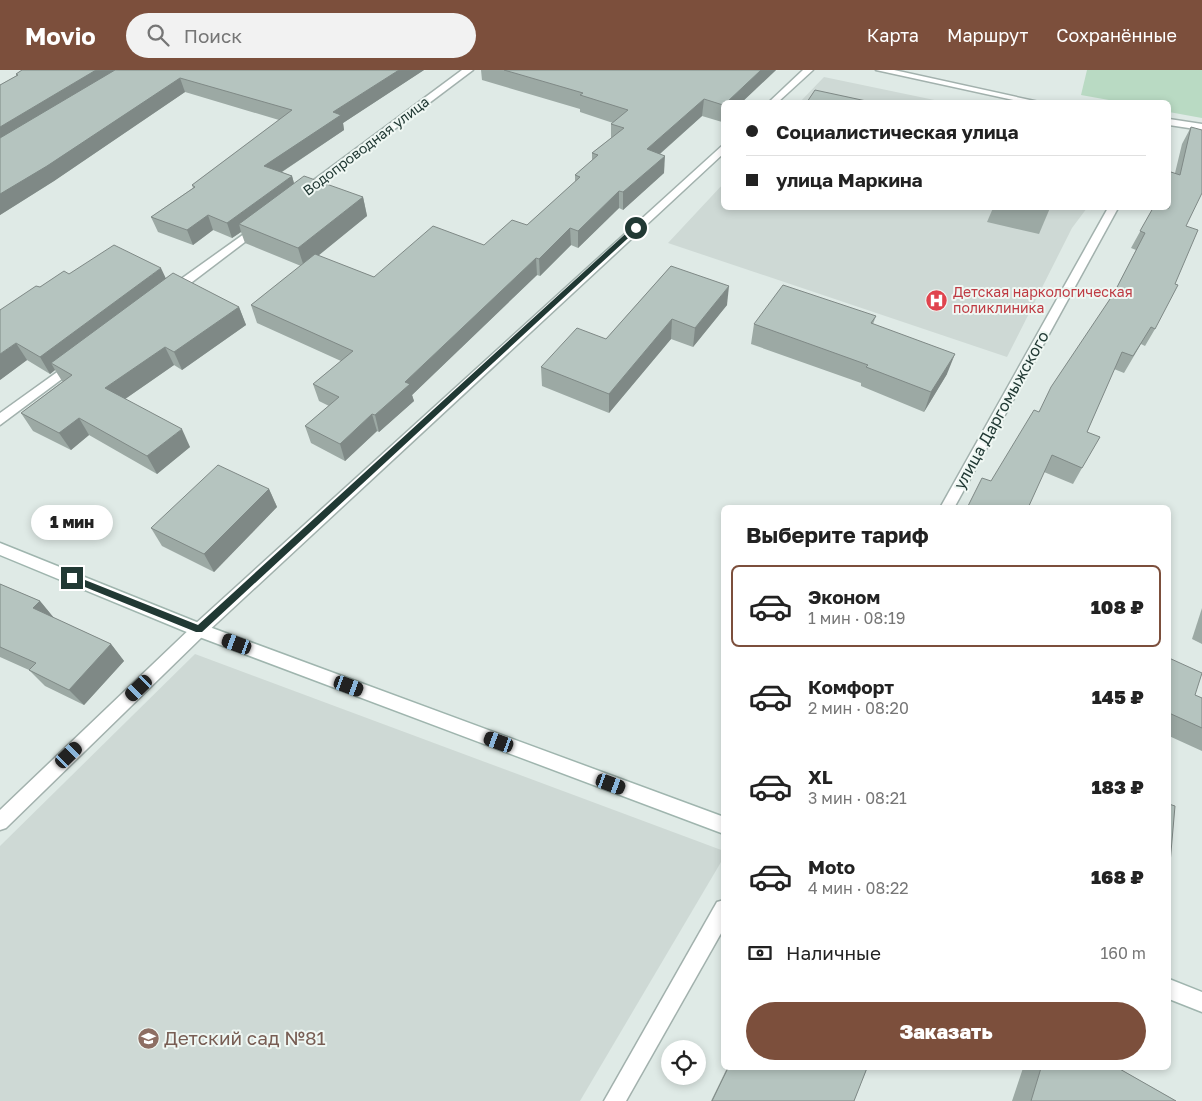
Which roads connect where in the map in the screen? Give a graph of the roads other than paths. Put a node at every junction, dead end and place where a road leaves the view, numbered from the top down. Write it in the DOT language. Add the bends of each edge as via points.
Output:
graph roads {
  1 [pos="468,70"];
  2 [pos="808,70"];
  3 [pos="881,70"];
  4 [pos="775,100"];
  5 [pos="1024,100"];
  6 [pos="1171,122"];
  7 [pos="1202,127"];
  8 [pos="721,150"];
  9 [pos="293,200"];
  10 [pos="1112,210"];
  11 [pos="270,218"];
  12 [pos="159,301"];
  13 [pos="87,355"];
  14 [pos="0,420"];
  15 [pos="949,505"];
  16 [pos="0,549"];
  17 [pos="199,630"];
  18 [pos="0,822"];
  19 [pos="721,825"];
  20 [pos="721,914"];
  21 [pos="1171,991"];
  22 [pos="1202,1002"];
  23 [pos="614,1101"];
  1 -- 9 [label="street, Водопроводная улица"];
  2 -- 4 [label="street"];
  3 -- 5 [label="street"];
  6 -- 7 [label="street"];
  8 -- 17 [label="street"];
  10 -- 15 [label="street, улица Даргомыжского"];
  11 -- 12 [label="street"];
  13 -- 14 [label="street"];
  16 -- 17 [label="street"];
  17 -- 18 [label="street"];
  17 -- 19 [label="street"];
  20 -- 23 [label="street"];
  21 -- 22 [label="street"];
}
